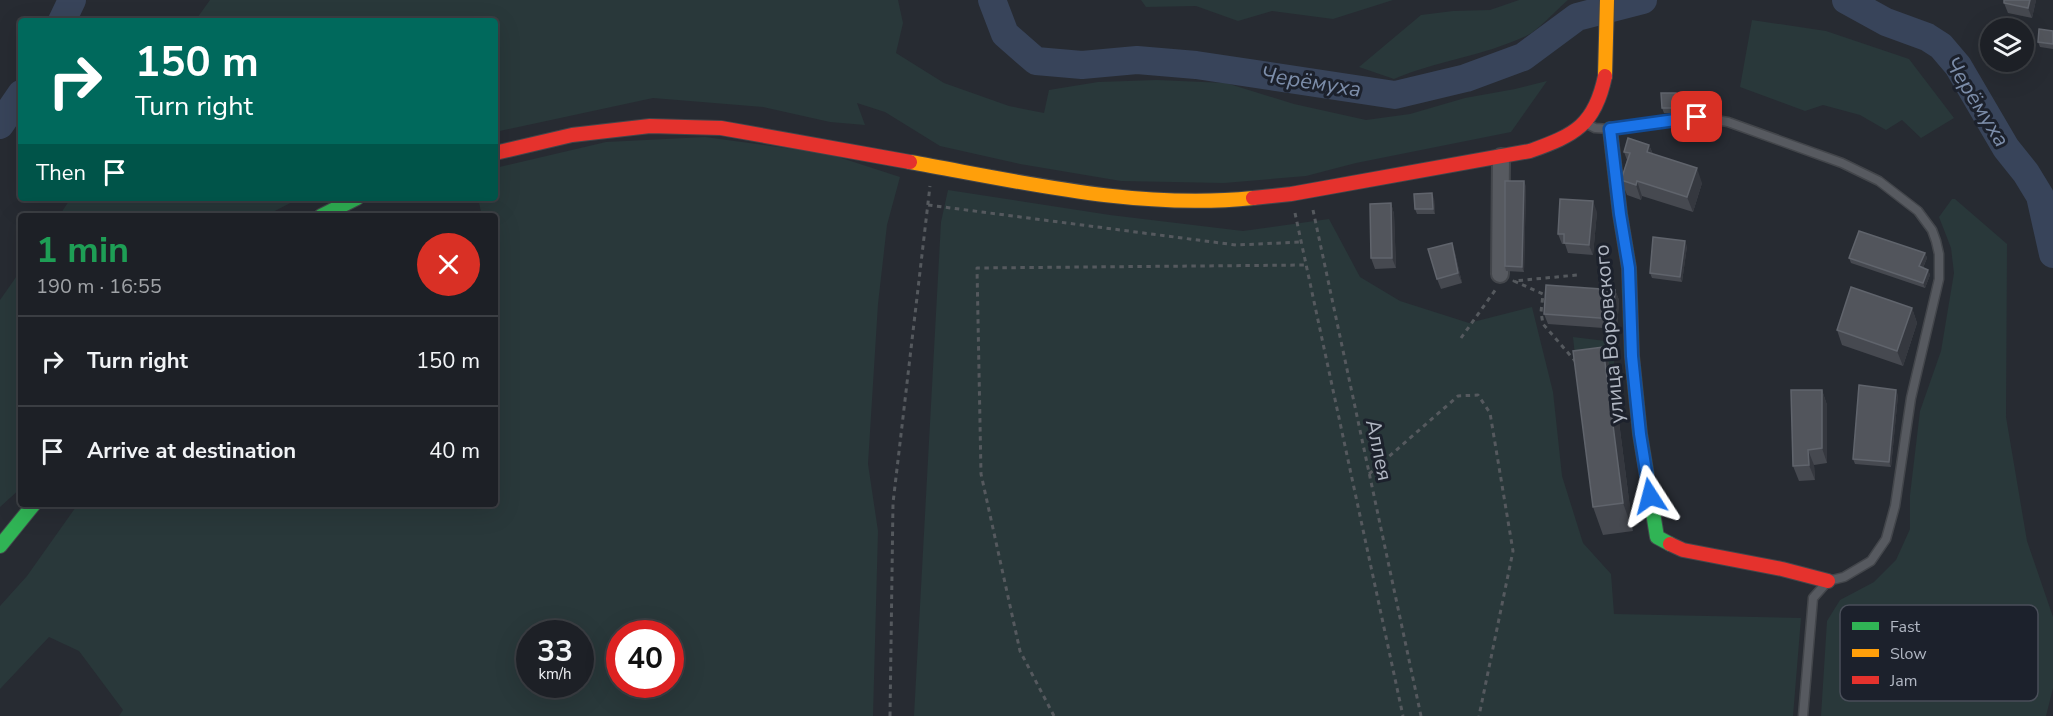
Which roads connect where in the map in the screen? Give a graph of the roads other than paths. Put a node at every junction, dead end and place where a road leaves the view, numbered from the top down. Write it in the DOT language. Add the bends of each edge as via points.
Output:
graph roads {
  1 [pos="1607,0"];
  2 [pos="1586,124"];
  3 [pos="1610,129"];
  4 [pos="498,152"];
  5 [pos="1501,158"];
  6 [pos="351,201"];
  7 [pos="327,213"];
  8 [pos="1500,279"];
  9 [pos="32,507"];
  10 [pos="0,546"];
  11 [pos="1828,581"];
  12 [pos="1803,716"];
  1 -- 2 [label="main road" via="1606,71 1599,103"];
  2 -- 3 [label="lane"];
  2 -- 5 [label="main road" via="1547,147"];
  3 -- 11 [label="main road, улица Воровского" via="1629,268 1640,434 1657,537 1683,550"];
  3 -- 11 [label="lane" via="1697,117 1728,122 1842,163 1879,181 1918,211 1932,230 1939,254 1939,279 1911,398 1895,506 1886,539 1871,561 1844,578"];
  4 -- 5 [label="main road" via="572,135 650,126 721,128 1068,190 1153,200 1235,200 1291,194"];
  5 -- 8 [label="street"];
  6 -- 7 [label="main road"];
  9 -- 10 [label="main road"];
  11 -- 12 [label="lane" via="1813,598"];
}
